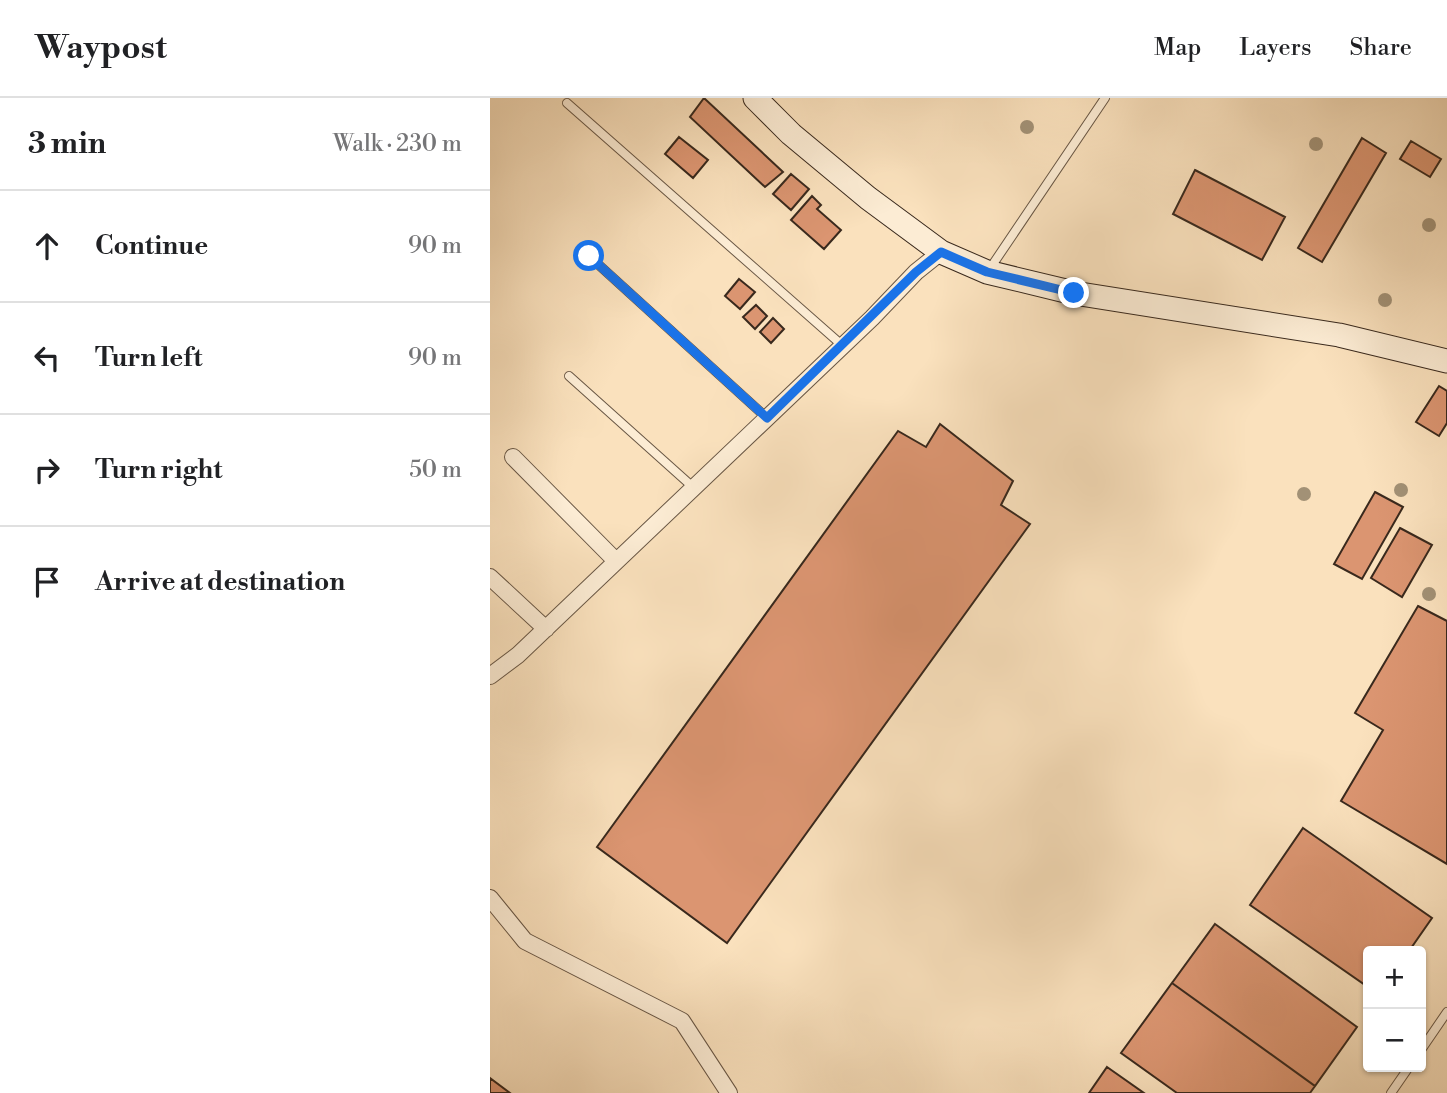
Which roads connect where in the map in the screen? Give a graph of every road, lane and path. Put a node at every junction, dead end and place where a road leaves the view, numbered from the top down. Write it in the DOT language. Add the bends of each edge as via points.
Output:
graph roads {
  1 [pos="755,98"];
  2 [pos="1105,98"];
  3 [pos="567,103"];
  4 [pos="941,252"];
  5 [pos="589,256"];
  6 [pos="987,272"];
  7 [pos="843,346"];
  8 [pos="1447,361"];
  9 [pos="569,376"];
  10 [pos="767,418"];
  11 [pos="513,457"];
  12 [pos="694,488"];
  13 [pos="616,561"];
  14 [pos="490,577"];
  15 [pos="546,629"];
  16 [pos="490,676"];
  17 [pos="490,898"];
  18 [pos="1447,1012"];
  19 [pos="1426,1043"];
  20 [pos="1406,1072"];
  21 [pos="729,1093"];
  22 [pos="1391,1093"];
  1 -- 4 [label="street" via="820,158"];
  2 -- 6 [label="lane"];
  3 -- 7 [label="lane"];
  4 -- 6 [label="street"];
  4 -- 7 [label="street"];
  5 -- 10 [label="lane"];
  6 -- 8 [label="street" via="1074,293 1339,335"];
  7 -- 10 [label="street"];
  9 -- 12 [label="lane"];
  10 -- 12 [label="street"];
  11 -- 13 [label="street"];
  12 -- 13 [label="street"];
  13 -- 15 [label="street"];
  14 -- 15 [label="street"];
  15 -- 16 [label="street"];
  17 -- 21 [label="street" via="525,941 682,1021"];
  18 -- 19 [label="lane"];
  20 -- 22 [label="lane"];
}
